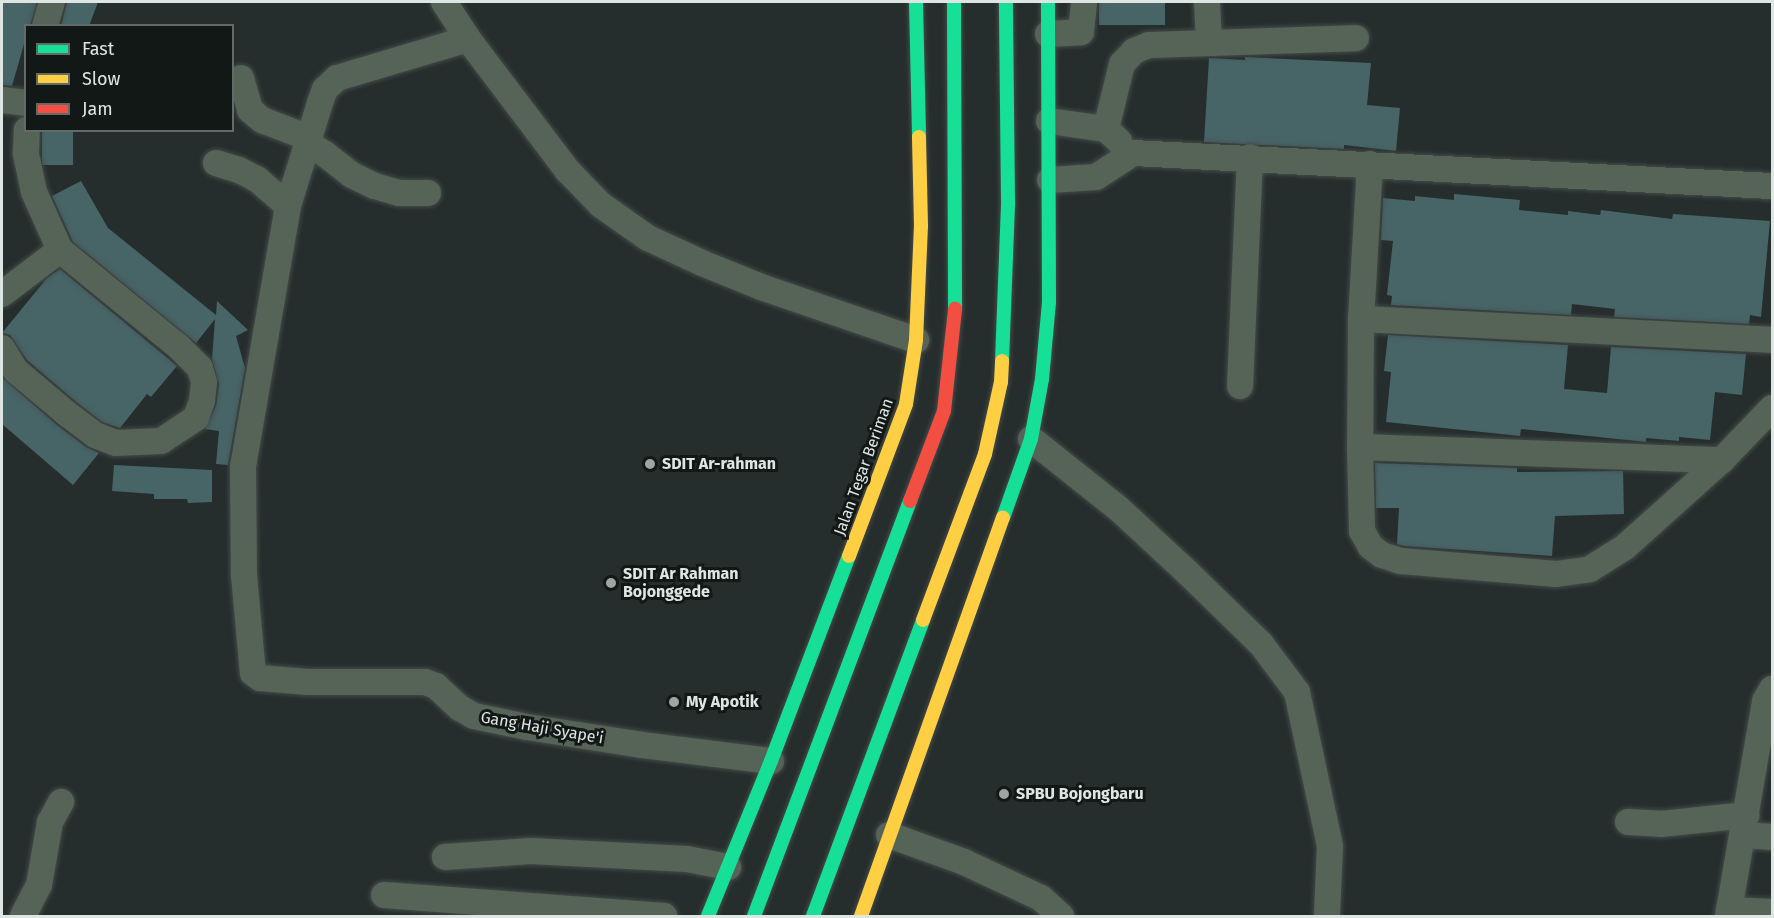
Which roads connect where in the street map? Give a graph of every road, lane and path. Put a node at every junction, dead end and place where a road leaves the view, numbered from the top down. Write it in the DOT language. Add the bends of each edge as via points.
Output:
graph roads {
  1 [pos="52,2"];
  2 [pos="444,2"];
  3 [pos="916,2"];
  4 [pos="954,2"];
  5 [pos="1006,2"];
  6 [pos="1048,2"];
  7 [pos="1084,2"];
  8 [pos="1207,2"];
  9 [pos="46,24"];
  10 [pos="1048,34"];
  11 [pos="1356,38"];
  12 [pos="468,39"];
  13 [pos="1209,43"];
  14 [pos="242,78"];
  15 [pos="2,100"];
  16 [pos="24,103"];
  17 [pos="1049,121"];
  18 [pos="1107,129"];
  19 [pos="27,132"];
  20 [pos="308,141"];
  21 [pos="1133,153"];
  22 [pos="1250,157"];
  23 [pos="216,163"];
  24 [pos="1370,165"];
  25 [pos="1050,180"];
  26 [pos="1773,186"];
  27 [pos="428,193"];
  28 [pos="288,206"];
  29 [pos="60,249"];
  30 [pos="2,294"];
  31 [pos="1361,319"];
  32 [pos="916,340"];
  33 [pos="1773,340"];
  34 [pos="2,348"];
  35 [pos="1240,386"];
  36 [pos="1773,408"];
  37 [pos="1031,439"];
  38 [pos="1360,447"];
  39 [pos="1722,460"];
  40 [pos="811,654"];
  41 [pos="837,665"];
  42 [pos="1773,689"];
  43 [pos="771,761"];
  44 [pos="62,802"];
  45 [pos="1628,822"];
  46 [pos="1745,825"];
  47 [pos="889,835"];
  48 [pos="1773,837"];
  49 [pos="445,857"];
  50 [pos="728,867"];
  51 [pos="384,895"];
  52 [pos="1773,912"];
  53 [pos="1729,913"];
  54 [pos="23,916"];
  55 [pos="664,916"];
  56 [pos="708,916"];
  57 [pos="754,916"];
  58 [pos="813,916"];
  59 [pos="861,916"];
  60 [pos="1061,916"];
  61 [pos="1327,916"];
  1 -- 9 [label="street"];
  2 -- 12 [label="street"];
  3 -- 32 [label="main road, Jalan Tegar Beriman" via="921,226"];
  4 -- 41 [label="main road" via="962,202 952,355 944,411"];
  5 -- 58 [label="main road" via="1001,382 984,454 902,688"];
  6 -- 10 [label="main road"];
  7 -- 10 [label="street" via="1081,33"];
  8 -- 13 [label="street"];
  10 -- 17 [label="main road"];
  11 -- 13 [label="street"];
  12 -- 20 [label="street" via="337,78 325,88"];
  12 -- 32 [label="street" via="568,171 601,206 648,238 761,287"];
  13 -- 18 [label="street" via="1149,45 1134,51 1122,64"];
  14 -- 20 [label="street" via="250,110 262,120"];
  15 -- 16 [label="street"];
  17 -- 18 [label="street"];
  17 -- 25 [label="main road"];
  18 -- 21 [label="street"];
  19 -- 29 [label="street" via="26,153 34,192"];
  20 -- 27 [label="street" via="352,176 375,186 399,193"];
  20 -- 28 [label="street"];
  21 -- 22 [label="street"];
  21 -- 25 [label="street" via="1096,177"];
  22 -- 24 [label="street"];
  22 -- 35 [label="street"];
  23 -- 28 [label="street" via="256,179"];
  24 -- 26 [label="street"];
  24 -- 31 [label="street"];
  25 -- 37 [label="main road" via="1048,302 1042,378"];
  28 -- 43 [label="street, Gang Haji Syape'i" via="243,467 244,575 253,673 260,678 308,682 425,682 436,686 460,708 485,718 642,745"];
  29 -- 30 [label="street"];
  29 -- 34 [label="street" via="200,368 203,392 196,418 161,441 116,443 94,435 66,413 15,370"];
  31 -- 33 [label="street"];
  31 -- 38 [label="street"];
  32 -- 40 [label="main road, Jalan Tegar Beriman" via="906,404 889,455"];
  36 -- 39 [label="street"];
  37 -- 47 [label="main road" via="932,698"];
  37 -- 61 [label="street" via="1119,509 1187,572 1260,644 1297,692 1330,846"];
  38 -- 39 [label="street"];
  38 -- 39 [label="street" via="1362,531 1377,551 1401,561 1556,574 1590,569 1625,547"];
  40 -- 41 [label="main road"];
  40 -- 43 [label="main road, Jalan Tegar Beriman"];
  41 -- 57 [label="main road"];
  42 -- 46 [label="street" via="1765,701"];
  43 -- 50 [label="main road, Jalan Tegar Beriman"];
  44 -- 54 [label="street" via="50,822 39,885"];
  45 -- 46 [label="street"];
  46 -- 48 [label="street"];
  46 -- 53 [label="street"];
  47 -- 59 [label="main road"];
  47 -- 60 [label="street" via="993,875 1041,898"];
  49 -- 50 [label="street" via="531,851 687,859"];
  50 -- 56 [label="main road, Jalan Tegar Beriman"];
  51 -- 55 [label="street"];
  52 -- 53 [label="street"];
}
